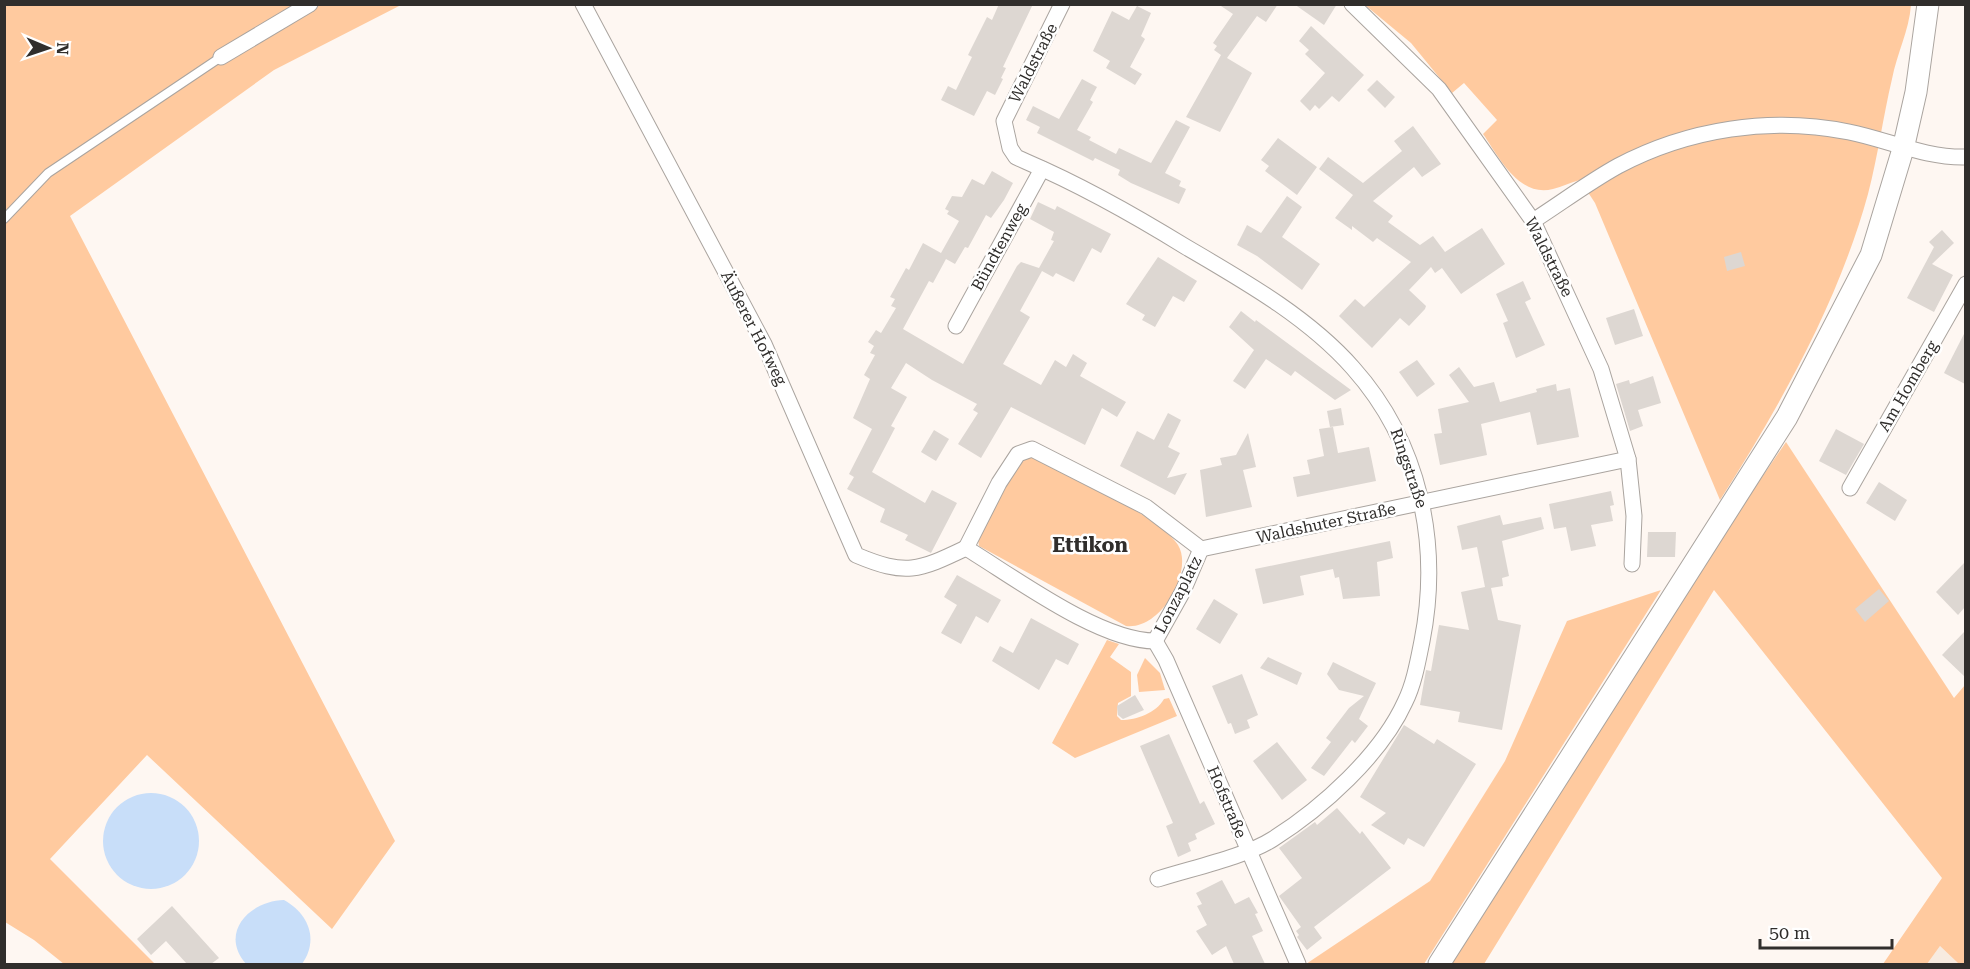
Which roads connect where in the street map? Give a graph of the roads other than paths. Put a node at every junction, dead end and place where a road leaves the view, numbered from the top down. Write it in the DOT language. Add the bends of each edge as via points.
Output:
graph roads {
  1 [pos="310,4"];
  2 [pos="583,4"];
  3 [pos="1062,4"];
  4 [pos="1352,4"];
  5 [pos="1928,4"];
  6 [pos="220,57"];
  7 [pos="1004,121"];
  8 [pos="1903,149"];
  9 [pos="1965,157"];
  10 [pos="1042,168"];
  11 [pos="4,219"];
  12 [pos="1533,221"];
  13 [pos="1965,284"];
  14 [pos="956,326"];
  15 [pos="1628,459"];
  16 [pos="1850,488"];
  17 [pos="1422,503"];
  18 [pos="966,548"];
  19 [pos="1201,549"];
  20 [pos="1632,564"];
  21 [pos="1155,641"];
  22 [pos="1247,850"];
  23 [pos="1158,879"];
  24 [pos="1298,964"];
  25 [pos="1439,964"];
  1 -- 6 [label="street"];
  2 -- 18 [label="street, Äußerer Hofweg" via="764,344 856,555 903,570 921,567"];
  3 -- 7 [label="street, Waldstraße"];
  4 -- 12 [label="street, Waldstraße" via="1439,89"];
  5 -- 8 [label="main road" via="1916,92"];
  6 -- 11 [label="lane" via="48,173"];
  7 -- 10 [label="street, Ringstraße" via="1010,148 1017,157"];
  8 -- 9 [label="street"];
  8 -- 12 [label="street" via="1849,132 1744,126 1676,140 1618,166"];
  8 -- 25 [label="main road" via="1871,255 1787,417"];
  10 -- 14 [label="street, Bündtenweg"];
  10 -- 17 [label="street, Ringstraße" via="1147,221 1288,311 1321,338 1353,368 1392,419"];
  12 -- 15 [label="street, Waldstraße" via="1601,369"];
  13 -- 16 [label="street, Am Homberg"];
  15 -- 17 [label="street, Waldshuter Straße"];
  15 -- 20 [label="street, Waldstraße" via="1634,516"];
  17 -- 19 [label="street, Waldshuter Straße"];
  17 -- 22 [label="street, Ringstraße" via="1430,561 1429,594 1419,659 1405,703 1375,749 1338,788 1272,840"];
  18 -- 19 [label="street, Lonzaplatz" via="1018,454 1032,449 1146,507"];
  18 -- 21 [label="street, Lonzaplatz" via="1083,619 1138,641"];
  19 -- 21 [label="street, Lonzaplatz" via="1184,591"];
  21 -- 22 [label="street, Hofstraße"];
  22 -- 23 [label="street, Ringstraße"];
  22 -- 24 [label="street, Hofstraße"];
}
